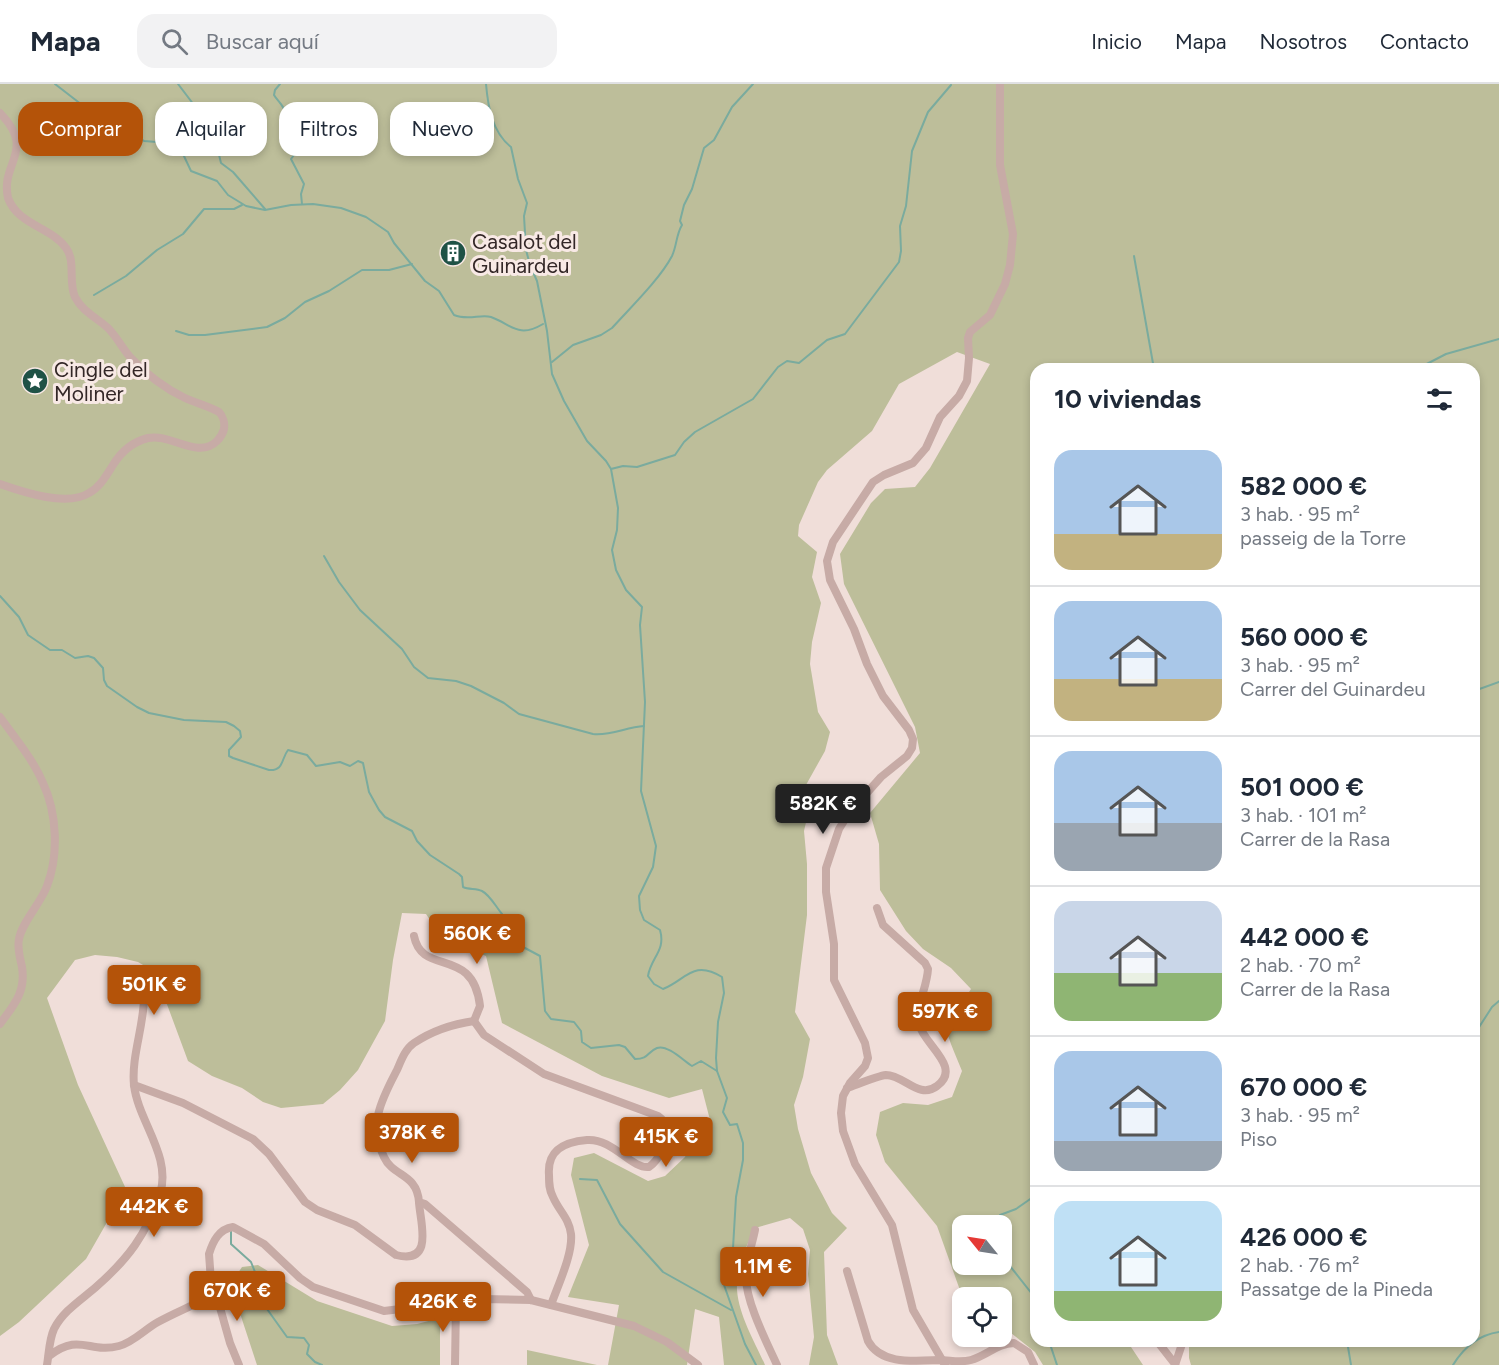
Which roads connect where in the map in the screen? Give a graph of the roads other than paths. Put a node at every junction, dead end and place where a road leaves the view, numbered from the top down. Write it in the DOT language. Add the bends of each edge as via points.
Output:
graph roads {
  1 [pos="1000,84"];
  2 [pos="0,113"];
  3 [pos="0,484"];
  4 [pos="0,717"];
  5 [pos="877,908"];
  6 [pos="414,936"];
  7 [pos="117,982"];
  8 [pos="474,1021"];
  9 [pos="0,1024"];
  10 [pos="134,1084"];
  11 [pos="847,1088"];
  12 [pos="419,1202"];
  13 [pos="755,1230"];
  14 [pos="847,1271"];
  15 [pos="212,1295"];
  16 [pos="531,1300"];
  17 [pos="456,1302"];
  18 [pos="551,1305"];
  19 [pos="1162,1347"];
  20 [pos="1181,1347"];
  21 [pos="48,1361"];
  22 [pos="943,1363"];
  23 [pos="1175,1364"];
  24 [pos="239,1365"];
  25 [pos="455,1365"];
  26 [pos="698,1365"];
  27 [pos="777,1365"];
  28 [pos="1034,1365"];
  1 -- 11 [label="street" via="1000,165 1013,234 1005,284 990,315 970,332 967,381 940,417 926,448 913,463 873,482 833,542 827,561 830,580 867,664 913,740 908,756 881,777 849,813 839,829 826,868 834,980 868,1054 865,1066"];
  2 -- 3 [label="street" via="16,139 6,182 7,196 22,217 68,249 71,284 79,303 107,327 129,356 155,380 219,412 224,429 216,443 203,448 160,437 142,439 126,449 94,490 78,498 19,491"];
  4 -- 9 [label="street" via="44,783 55,846 46,889 19,940 23,980 20,996"];
  5 -- 11 [label="street" via="883,925 928,969 919,1023 943,1061 946,1073 938,1085 928,1090 884,1075"];
  6 -- 8 [label="street" via="419,949 434,960 457,966 470,976 480,1006"];
  7 -- 10 [label="street" via="138,987 144,994"];
  8 -- 12 [label="street" via="452,1025 411,1046 378,1106 376,1121 384,1157 413,1183"];
  8 -- 18 [label="street" via="484,1035 544,1074 658,1116 667,1126 665,1142 649,1167 642,1167 608,1144 594,1140 566,1145 551,1156 550,1189 566,1215 572,1236"];
  10 -- 12 [label="street" via="243,1133 269,1154 305,1202 355,1225 396,1255 412,1255 421,1246 424,1235"];
  10 -- 21 [label="street" via="158,1151 160,1195 132,1251 59,1321"];
  11 -- 22 [label="street" via="841,1113 850,1154 892,1225 913,1310"];
  12 -- 16 [label="street"];
  13 -- 27 [label="street" via="747,1288"];
  14 -- 22 [label="street" via="868,1341 878,1354 895,1361"];
  15 -- 17 [label="street" via="211,1248 220,1233 233,1227 264,1244 300,1278 320,1290 384,1311"];
  15 -- 21 [label="street" via="124,1344 73,1344 61,1348"];
  15 -- 24 [label="street" via="219,1304"];
  16 -- 17 [label="street"];
  16 -- 18 [label="street"];
  17 -- 25 [label="street"];
  18 -- 26 [label="street" via="644,1330"];
  19 -- 23 [label="street"];
  20 -- 23 [label="street"];
  22 -- 28 [label="street" via="970,1360 1014,1343 1028,1352"];
}
